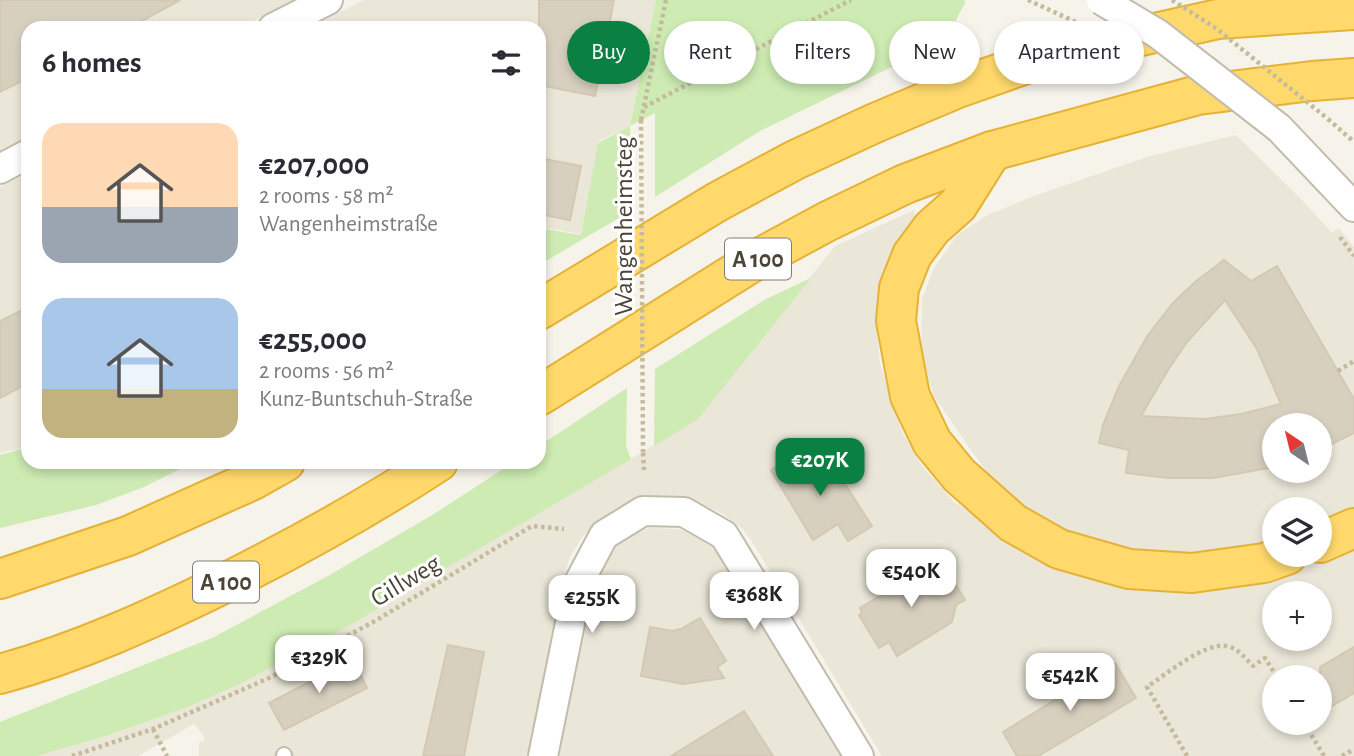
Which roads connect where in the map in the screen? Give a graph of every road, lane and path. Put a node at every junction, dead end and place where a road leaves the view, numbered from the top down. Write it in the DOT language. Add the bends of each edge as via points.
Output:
graph roads {
  1 [pos="328,0"];
  2 [pos="666,0"];
  3 [pos="851,0"];
  4 [pos="1101,0"];
  5 [pos="1172,0"];
  6 [pos="1354,10"];
  7 [pos="287,21"];
  8 [pos="1354,78"];
  9 [pos="644,107"];
  10 [pos="1354,142"];
  11 [pos="992,151"];
  12 [pos="21,158"];
  13 [pos="0,169"];
  14 [pos="1351,198"];
  15 [pos="1336,231"];
  16 [pos="1354,256"];
  17 [pos="546,306"];
  18 [pos="1354,362"];
  19 [pos="1338,371"];
  20 [pos="546,392"];
  21 [pos="273,469"];
  22 [pos="426,469"];
  23 [pos="644,470"];
  24 [pos="1354,528"];
  25 [pos="564,529"];
  26 [pos="1332,538"];
  27 [pos="1262,563"];
  28 [pos="0,579"];
  29 [pos="1269,665"];
  30 [pos="0,674"];
  31 [pos="153,729"];
  32 [pos="1311,735"];
  33 [pos="1354,749"];
  34 [pos="72,756"];
  35 [pos="167,756"];
  36 [pos="543,756"];
  37 [pos="859,756"];
  38 [pos="1187,756"];
  39 [pos="1324,756"];
  40 [pos="1342,756"];
  1 -- 7 [label="street"];
  2 -- 9 [label="path, Wangenheimsteg"];
  3 -- 9 [label="path"];
  4 -- 14 [label="street, bridge" via="1158,34 1279,128"];
  5 -- 10 [label="path, bridge" via="1217,29"];
  6 -- 17 [label="highway, A 100" via="1218,19 1045,57 958,88 795,160"];
  8 -- 11 [label="highway, A 100" via="1198,95"];
  9 -- 23 [label="path, Wangenheimsteg, bridge"];
  11 -- 20 [label="highway, A 100" via="905,184 815,228 754,261"];
  11 -- 27 [label="highway" via="958,205 932,228 912,255 899,288 896,321 910,396 932,442 958,475 1013,523 1059,549 1129,569 1192,573"];
  12 -- 13 [label="street"];
  15 -- 16 [label="path"];
  18 -- 19 [label="path"];
  21 -- 28 [label="highway" via="128,536"];
  22 -- 30 [label="highway, A 100" via="294,548 159,616"];
  24 -- 26 [label="highway"];
  25 -- 31 [label="path, Gillweg" via="532,526 281,672"];
  29 -- 38 [label="path" via="1265,658 1253,666 1240,652 1225,646 1209,647 1147,687"];
  31 -- 34 [label="path, Gillweg"];
  31 -- 35 [label="path"];
  32 -- 39 [label="path"];
  33 -- 40 [label="path"];
  36 -- 37 [label="street" via="578,584 604,535 643,511 684,512 724,535"];
}
